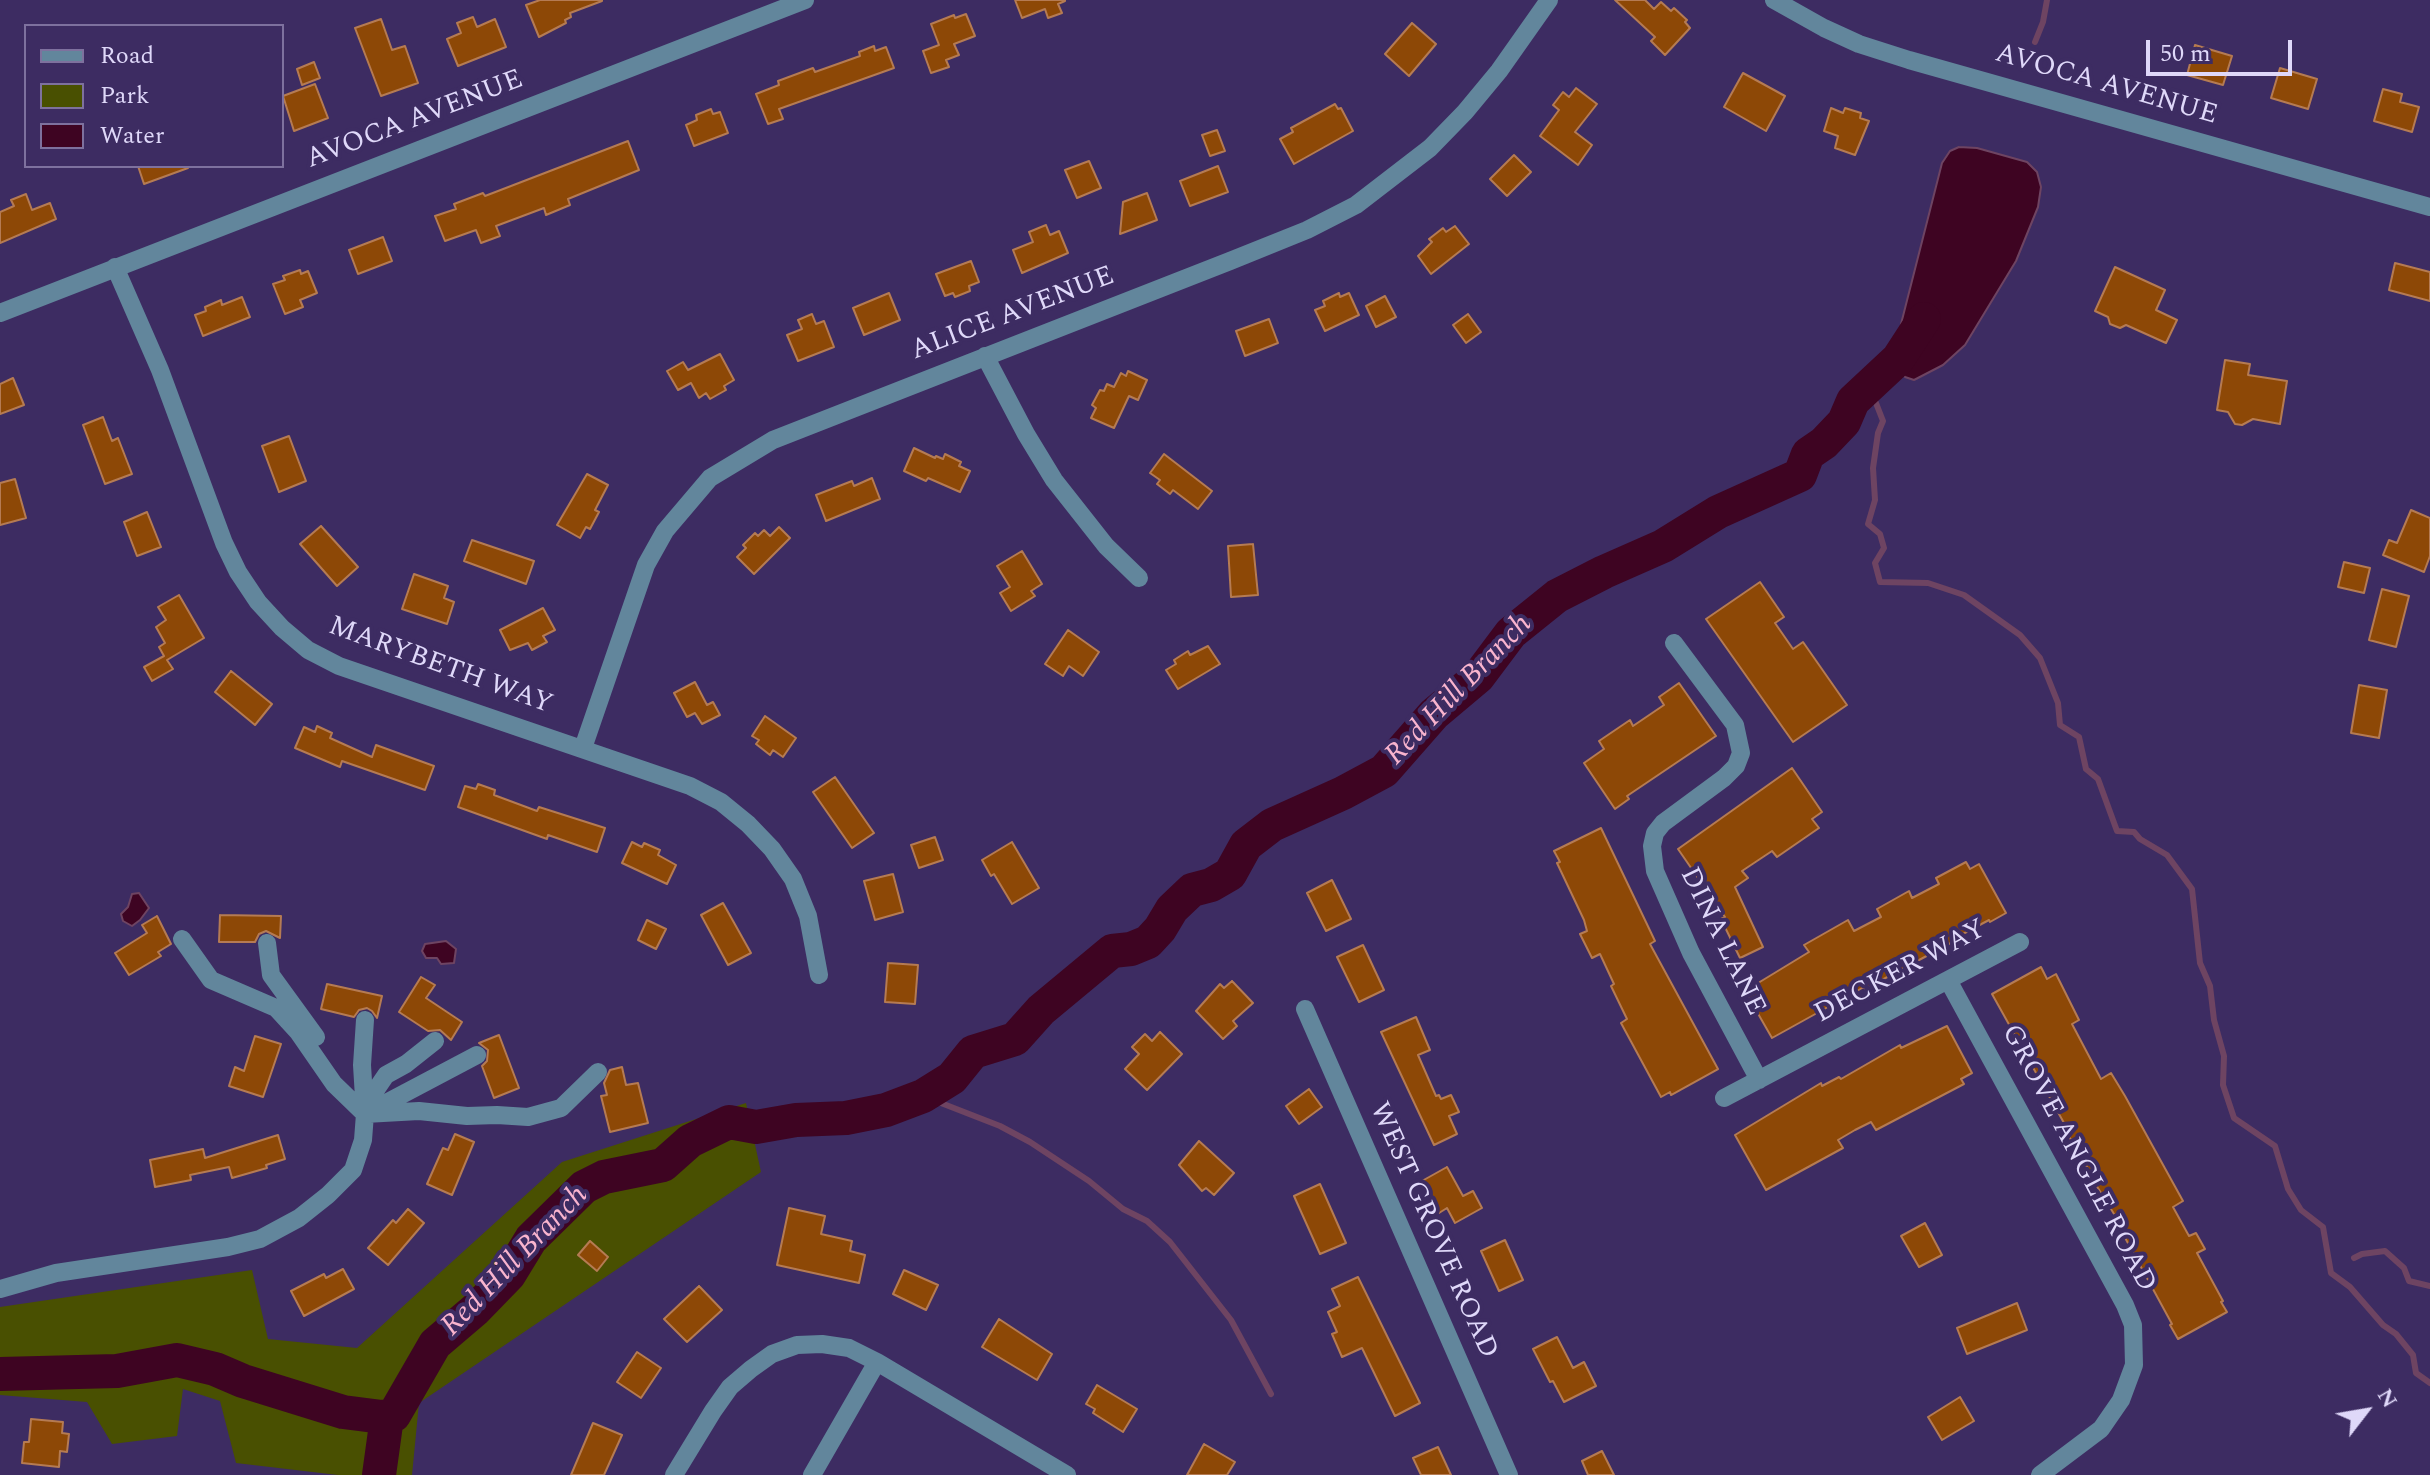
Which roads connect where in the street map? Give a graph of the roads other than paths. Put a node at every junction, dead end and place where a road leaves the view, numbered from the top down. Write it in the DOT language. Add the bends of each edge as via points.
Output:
graph roads {
  1 [pos="805,0"];
  2 [pos="1549,0"];
  3 [pos="1774,0"];
  4 [pos="2430,207"];
  5 [pos="115,267"];
  6 [pos="0,313"];
  7 [pos="985,356"];
  8 [pos="1139,578"];
  9 [pos="1667,667"];
  10 [pos="583,748"];
  11 [pos="182,939"];
  12 [pos="2020,942"];
  13 [pos="267,943"];
  14 [pos="819,975"];
  15 [pos="1948,980"];
  16 [pos="1305,1009"];
  17 [pos="365,1020"];
  18 [pos="435,1041"];
  19 [pos="477,1055"];
  20 [pos="598,1072"];
  21 [pos="1759,1080"];
  22 [pos="1724,1098"];
  23 [pos="365,1114"];
  24 [pos="0,1289"];
  25 [pos="877,1362"];
  26 [pos="674,1475"];
  27 [pos="812,1475"];
  28 [pos="1067,1475"];
  29 [pos="1509,1475"];
  30 [pos="2040,1475"];
  1 -- 5 [label="street, AVOCA AVENUE"];
  2 -- 7 [label="street, ALICE AVENUE" via="1465,112 1430,148 1356,205 1281,240"];
  3 -- 4 [label="street, AVOCA AVENUE" via="1859,44 1909,60"];
  5 -- 6 [label="street, AVOCA AVENUE"];
  5 -- 10 [label="street, MARYBETH WAY" via="166,385 224,543 258,602 282,628 339,666"];
  7 -- 8 [label="street" via="1054,480"];
  7 -- 10 [label="street, ALICE AVENUE" via="773,440 710,478 665,531 646,565"];
  9 -- 21 [label="street, DINA LANE" via="1678,649 1735,725 1741,753 1724,778 1655,833 1655,871 1691,953"];
  10 -- 14 [label="street, MARYBETH WAY" via="690,786 748,824 793,879 808,916"];
  11 -- 23 [label="street" via="211,980 276,1008 334,1084"];
  12 -- 15 [label="street, DECKER WAY"];
  13 -- 23 [label="street" via="271,975"];
  15 -- 21 [label="street, DECKER WAY"];
  15 -- 30 [label="street, GROVE ANGLE ROAD" via="2133,1325 2134,1365 2111,1416"];
  16 -- 29 [label="street, WEST GROVE ROAD"];
  17 -- 23 [label="street"];
  18 -- 23 [label="street" via="386,1075"];
  19 -- 23 [label="street"];
  20 -- 23 [label="street" via="561,1108 528,1117"];
  21 -- 22 [label="street, DECKER WAY"];
  23 -- 24 [label="street" via="353,1170 299,1218 260,1239 56,1273"];
  25 -- 26 [label="street" via="849,1348 822,1344 772,1354 730,1387"];
  25 -- 27 [label="street"];
  25 -- 28 [label="street"];
}
